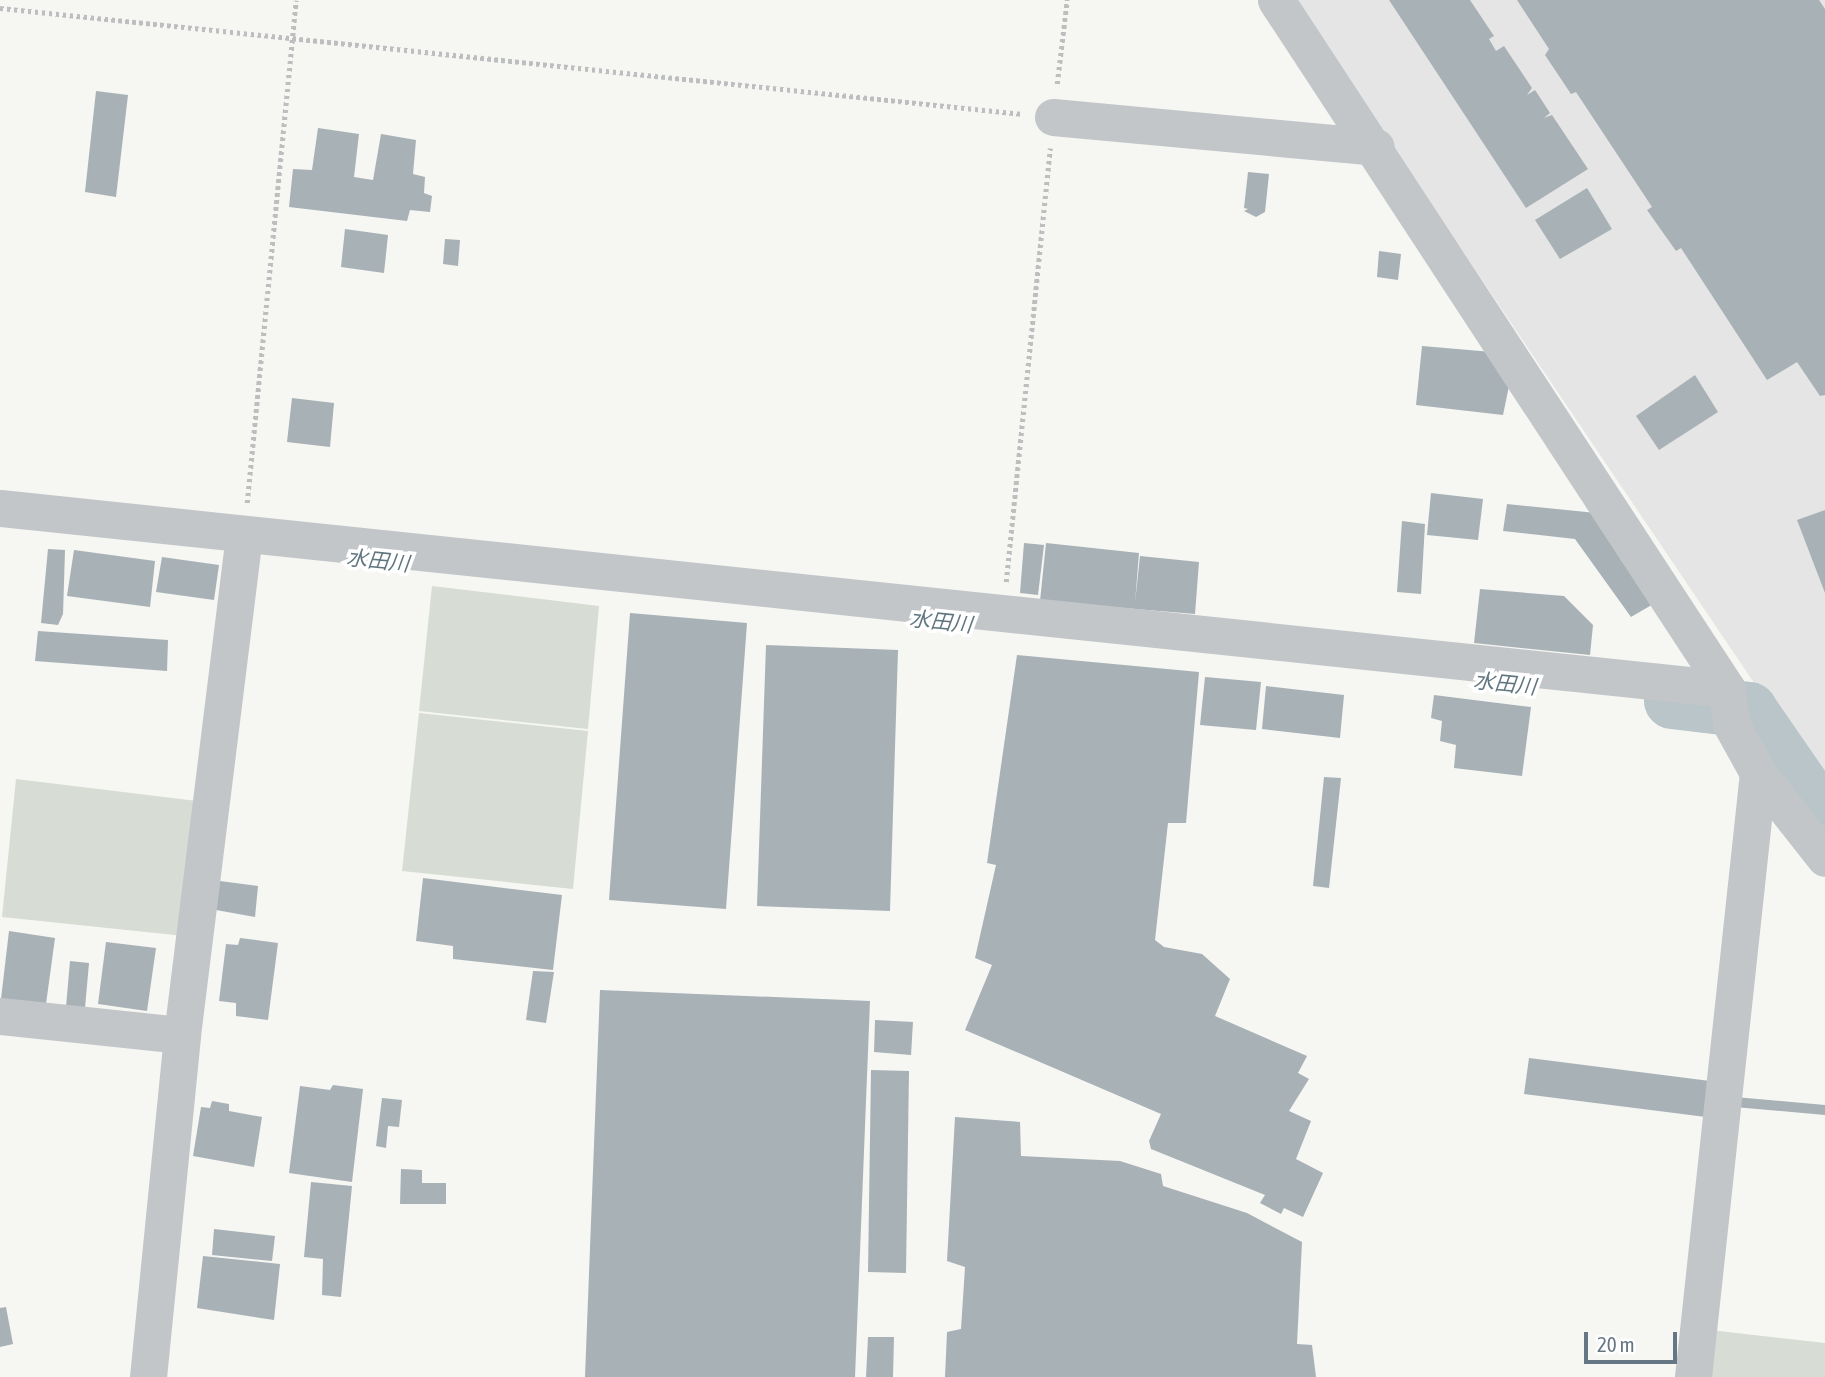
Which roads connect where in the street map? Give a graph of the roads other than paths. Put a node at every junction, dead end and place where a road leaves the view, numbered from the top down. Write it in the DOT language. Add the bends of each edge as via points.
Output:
graph roads {
  1 [pos="1276,0"];
  2 [pos="1053,117"];
  3 [pos="1376,147"];
  4 [pos="0,508"];
  5 [pos="244,535"];
  6 [pos="1727,690"];
  7 [pos="1758,773"];
  8 [pos="1825,858"];
  9 [pos="0,1016"];
  10 [pos="182,1035"];
  11 [pos="148,1377"];
  12 [pos="1693,1377"];
  1 -- 3 [label="street"];
  2 -- 3 [label="street"];
  3 -- 6 [label="street"];
  4 -- 5 [label="street"];
  5 -- 6 [label="street" via="1003,610"];
  5 -- 10 [label="street"];
  6 -- 7 [label="street" via="1731,724"];
  7 -- 8 [label="street"];
  7 -- 12 [label="street"];
  9 -- 10 [label="street"];
  10 -- 11 [label="street"];
}
